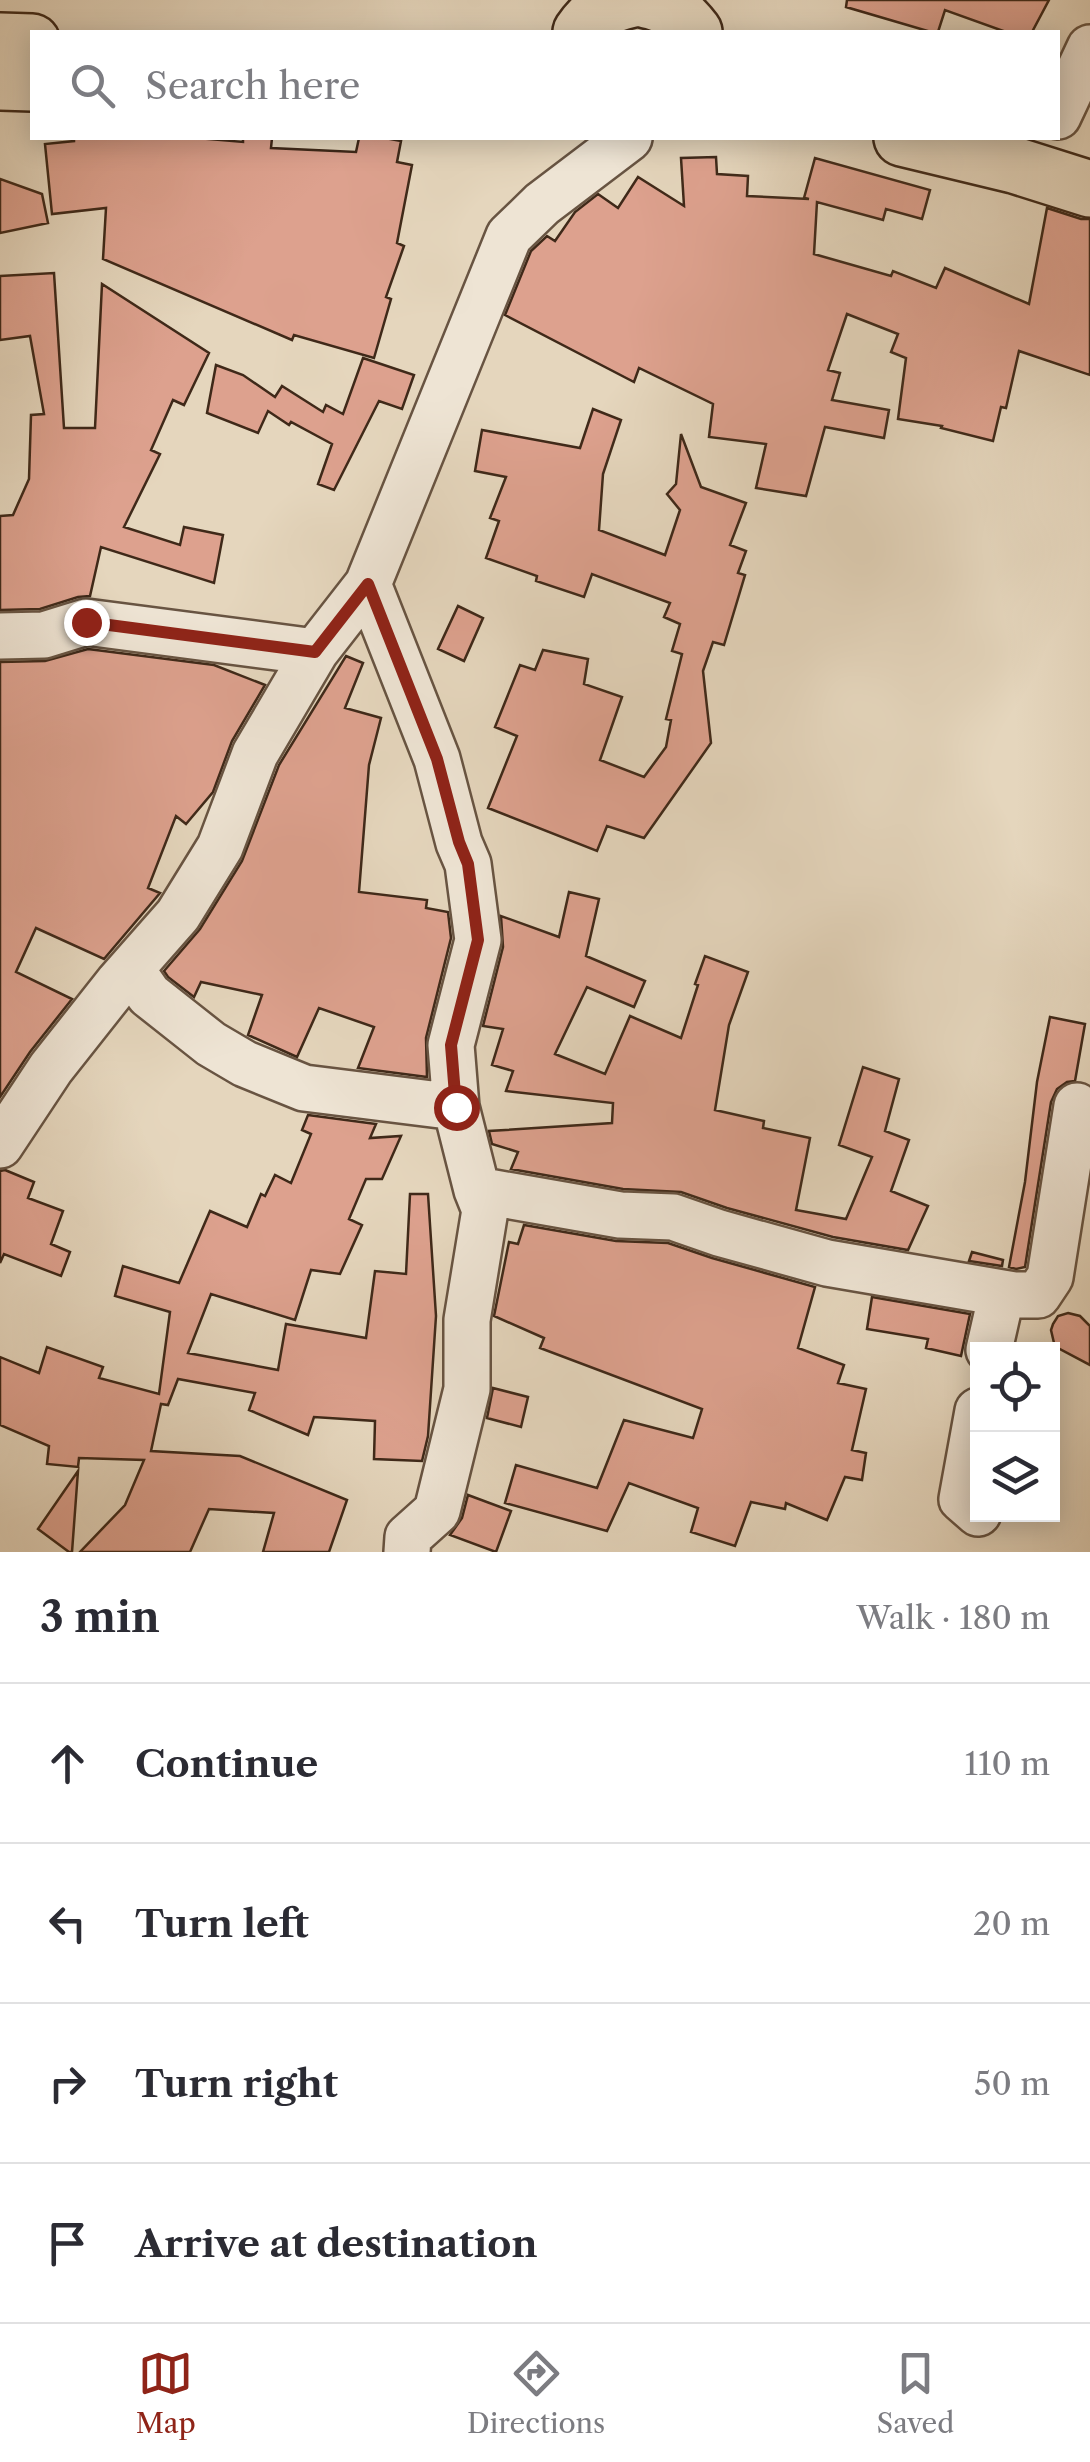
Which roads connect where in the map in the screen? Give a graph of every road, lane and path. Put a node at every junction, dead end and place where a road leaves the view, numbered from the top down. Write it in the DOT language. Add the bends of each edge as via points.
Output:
graph roads {
  1 [pos="0,41"];
  2 [pos="30,42"];
  3 [pos="1090,48"];
  4 [pos="0,82"];
  5 [pos="30,83"];
  6 [pos="1060,112"];
  7 [pos="595,140"];
  8 [pos="627,140"];
  9 [pos="910,140"];
  10 [pos="1059,140"];
  11 [pos="1090,150"];
  12 [pos="574,178"];
  13 [pos="1090,188"];
  14 [pos="368,584"];
  15 [pos="0,636"];
  16 [pos="315,652"];
  17 [pos="131,968"];
  18 [pos="1077,1106"];
  19 [pos="456,1107"];
  20 [pos="0,1145"];
  21 [pos="478,1190"];
  22 [pos="1002,1293"];
  23 [pos="991,1342"];
  24 [pos="970,1455"];
  25 [pos="970,1506"];
  26 [pos="407,1552"];
  1 -- 2 [label="highway"];
  3 -- 6 [label="street"];
  4 -- 5 [label="highway"];
  7 -- 12 [label="street"];
  8 -- 12 [label="street"];
  9 -- 13 [label="highway"];
  10 -- 11 [label="highway"];
  12 -- 14 [label="street" via="510,236"];
  14 -- 16 [label="street"];
  14 -- 19 [label="street" via="437,759 468,864 478,940 451,1045"];
  15 -- 16 [label="street" via="44,635 86,622"];
  16 -- 17 [label="street" via="255,754 220,847 178,915"];
  17 -- 19 [label="street" via="150,995 245,1064 304,1088"];
  17 -- 20 [label="street"];
  18 -- 22 [label="street" via="1050,1277 1038,1296"];
  19 -- 21 [label="street"];
  21 -- 22 [label="street" via="620,1215 673,1216 826,1262"];
  21 -- 26 [label="street" via="486,1210 467,1320 467,1389 437,1511 408,1537"];
  22 -- 23 [label="street"];
  24 -- 25 [label="street" via="962,1499"];
}
